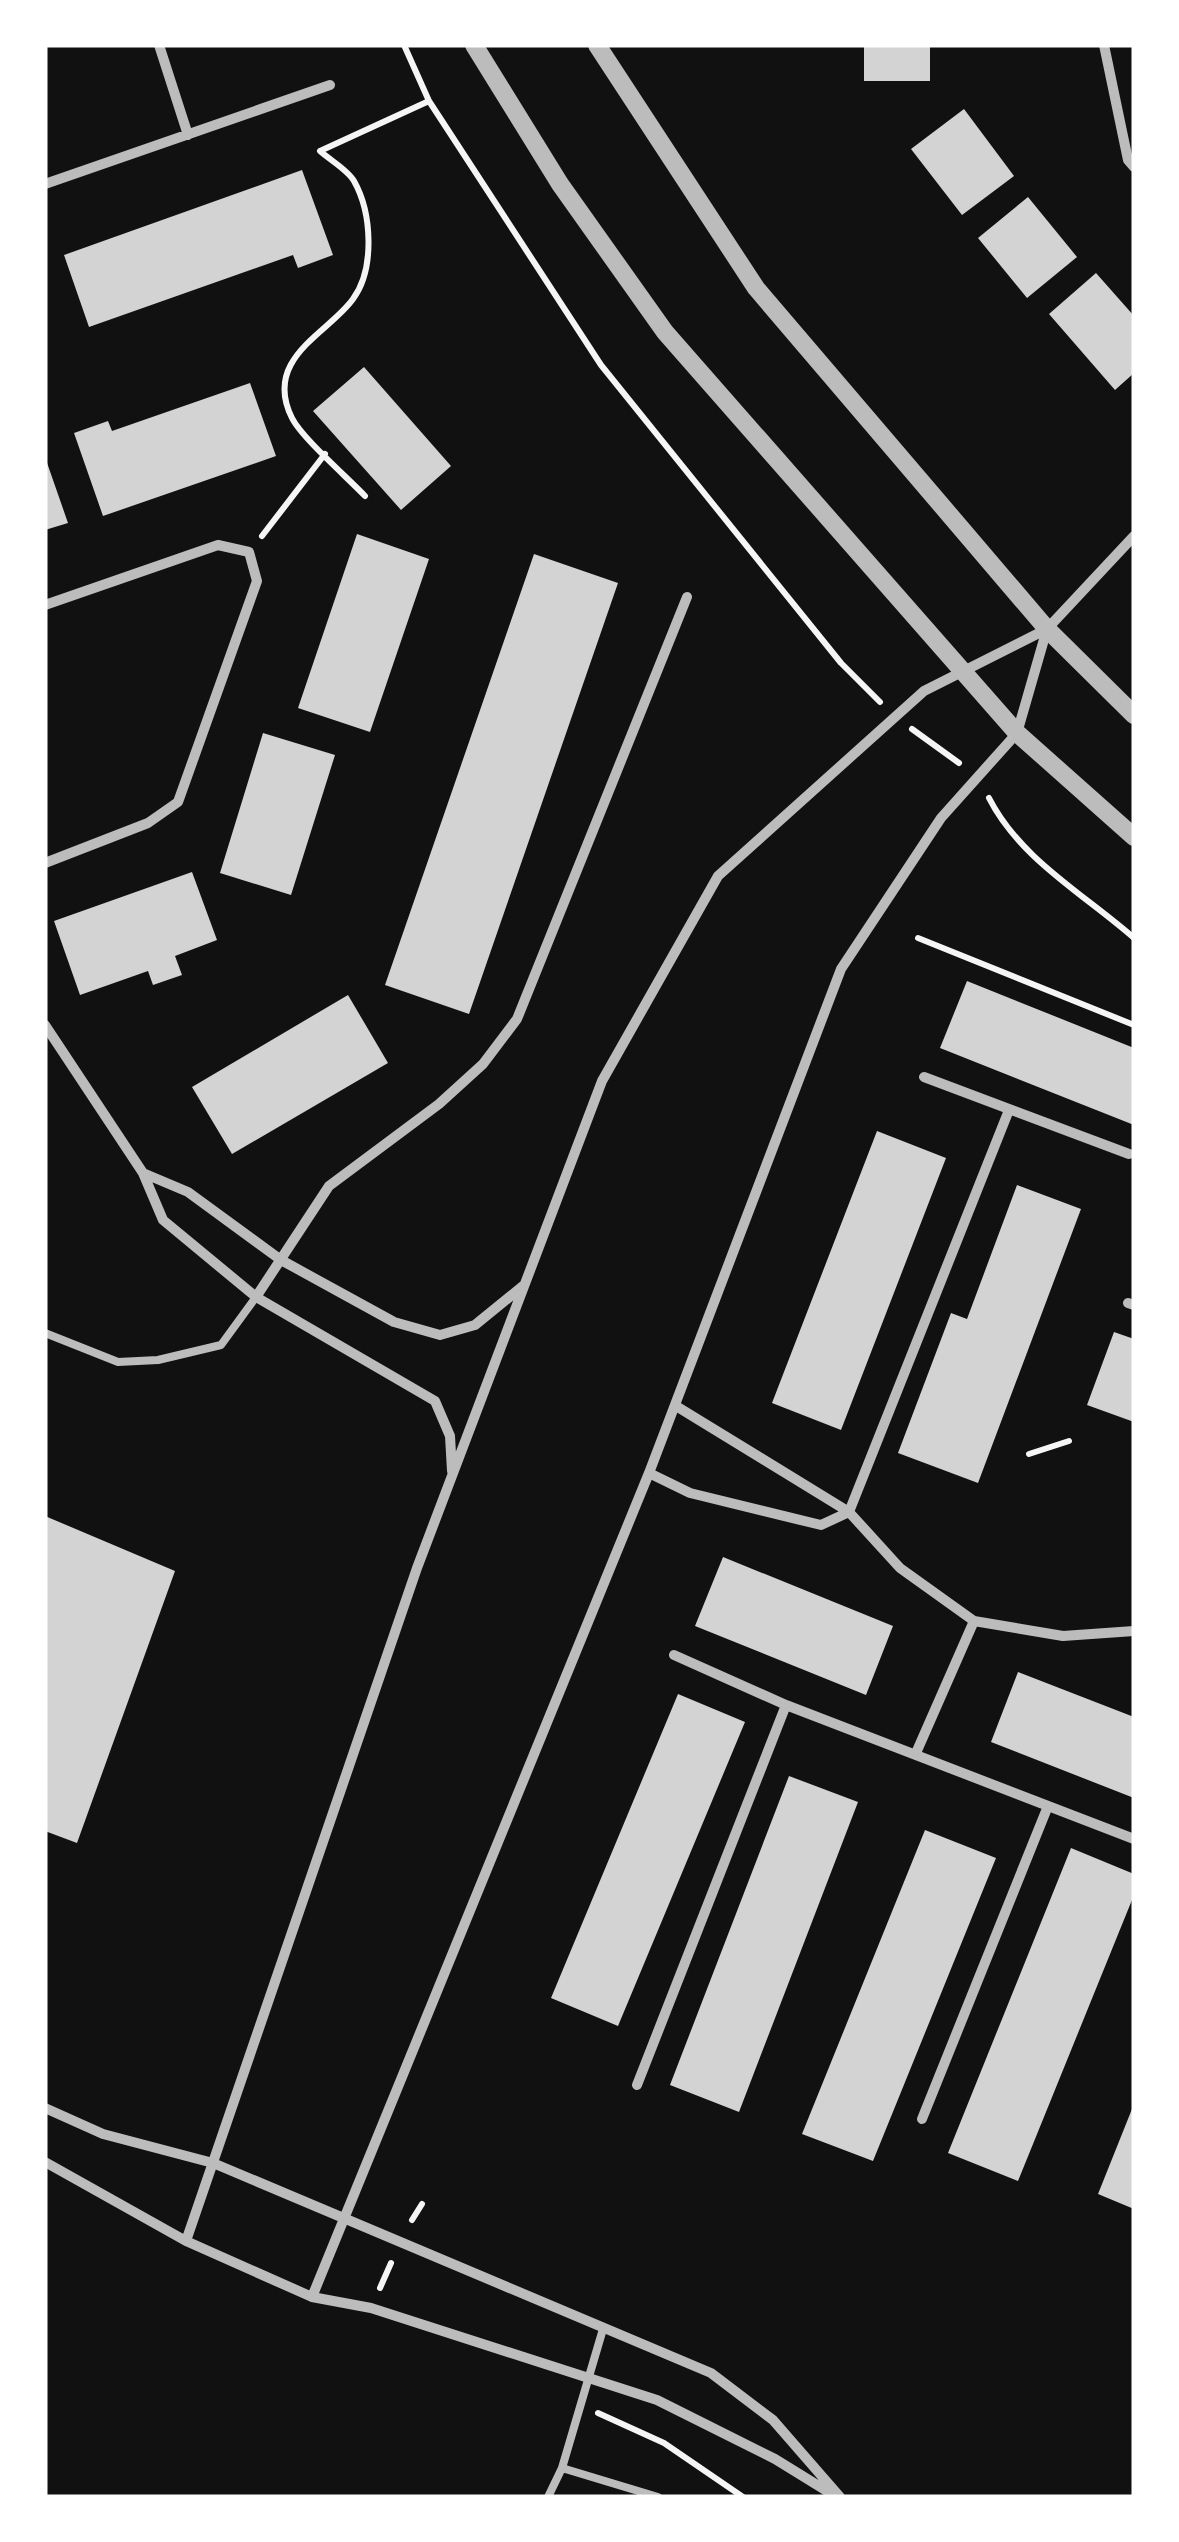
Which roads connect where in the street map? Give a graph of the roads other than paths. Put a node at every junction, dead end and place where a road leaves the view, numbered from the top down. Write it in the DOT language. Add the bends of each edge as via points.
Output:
graph roads {
  1 [pos="159,45"];
  2 [pos="474,45"];
  3 [pos="597,45"];
  4 [pos="1104,45"];
  5 [pos="330,84"];
  6 [pos="188,135"];
  7 [pos="1134,167"];
  8 [pos="45,184"];
  9 [pos="1134,536"];
  10 [pos="687,598"];
  11 [pos="45,605"];
  12 [pos="1047,629"];
  13 [pos="962,672"];
  14 [pos="1134,715"];
  15 [pos="1017,733"];
  16 [pos="1134,836"];
  17 [pos="45,864"];
  18 [pos="45,1025"];
  19 [pos="924,1077"];
  20 [pos="1010,1110"];
  21 [pos="1128,1154"];
  22 [pos="144,1173"];
  23 [pos="281,1260"];
  24 [pos="525,1285"];
  25 [pos="256,1297"];
  26 [pos="45,1333"];
  27 [pos="676,1406"];
  28 [pos="649,1473"];
  29 [pos="452,1475"];
  30 [pos="849,1512"];
  31 [pos="974,1621"];
  32 [pos="1134,1631"];
  33 [pos="674,1655"];
  34 [pos="786,1704"];
  35 [pos="916,1754"];
  36 [pos="1048,1806"];
  37 [pos="1134,1839"];
  38 [pos="637,2085"];
  39 [pos="45,2108"];
  40 [pos="922,2120"];
  41 [pos="45,2162"];
  42 [pos="213,2164"];
  43 [pos="344,2218"];
  44 [pos="186,2241"];
  45 [pos="312,2296"];
  46 [pos="603,2328"];
  47 [pos="588,2378"];
  48 [pos="562,2468"];
  49 [pos="548,2497"];
  50 [pos="658,2497"];
  51 [pos="838,2497"];
  1 -- 6 [label="street"];
  2 -- 13 [label="street" via="560,184 665,332"];
  3 -- 12 [label="street" via="756,288"];
  4 -- 7 [label="street"];
  5 -- 6 [label="street"];
  6 -- 8 [label="street"];
  9 -- 12 [label="street"];
  10 -- 23 [label="street" via="517,1019 483,1064 439,1104 329,1186"];
  11 -- 17 [label="street" via="218,545 249,552 257,582 178,802 148,824"];
  12 -- 13 [label="street"];
  12 -- 14 [label="street"];
  12 -- 15 [label="street"];
  13 -- 15 [label="street"];
  13 -- 24 [label="street" via="924,692 718,876 602,1081"];
  15 -- 16 [label="street"];
  15 -- 27 [label="street" via="941,818 841,970"];
  18 -- 22 [label="street"];
  19 -- 20 [label="street"];
  20 -- 21 [label="street"];
  20 -- 30 [label="street"];
  22 -- 23 [label="street" via="188,1192"];
  22 -- 25 [label="street" via="163,1220"];
  23 -- 24 [label="street" via="394,1322 440,1334 475,1326"];
  23 -- 25 [label="street"];
  24 -- 29 [label="street"];
  25 -- 26 [label="lane" via="221,1345 158,1360 118,1362"];
  25 -- 29 [label="street" via="435,1401 450,1436"];
  27 -- 28 [label="street"];
  27 -- 30 [label="street"];
  28 -- 30 [label="street" via="690,1494 820,1524"];
  28 -- 43 [label="street"];
  29 -- 42 [label="street"];
  30 -- 31 [label="street" via="900,1568"];
  31 -- 32 [label="street" via="1063,1636"];
  31 -- 35 [label="street"];
  33 -- 34 [label="street"];
  34 -- 35 [label="street"];
  34 -- 38 [label="street"];
  35 -- 36 [label="street"];
  36 -- 37 [label="street"];
  36 -- 40 [label="street"];
  39 -- 42 [label="street" via="102,2134"];
  41 -- 44 [label="street"];
  42 -- 43 [label="street"];
  42 -- 44 [label="street"];
  43 -- 45 [label="street"];
  43 -- 46 [label="street"];
  44 -- 45 [label="street"];
  45 -- 47 [label="street" via="371,2308"];
  46 -- 47 [label="lane"];
  46 -- 51 [label="street" via="711,2373 773,2420"];
  47 -- 48 [label="lane"];
  47 -- 51 [label="street" via="657,2400"];
  48 -- 49 [label="lane"];
  48 -- 50 [label="lane"];
}
